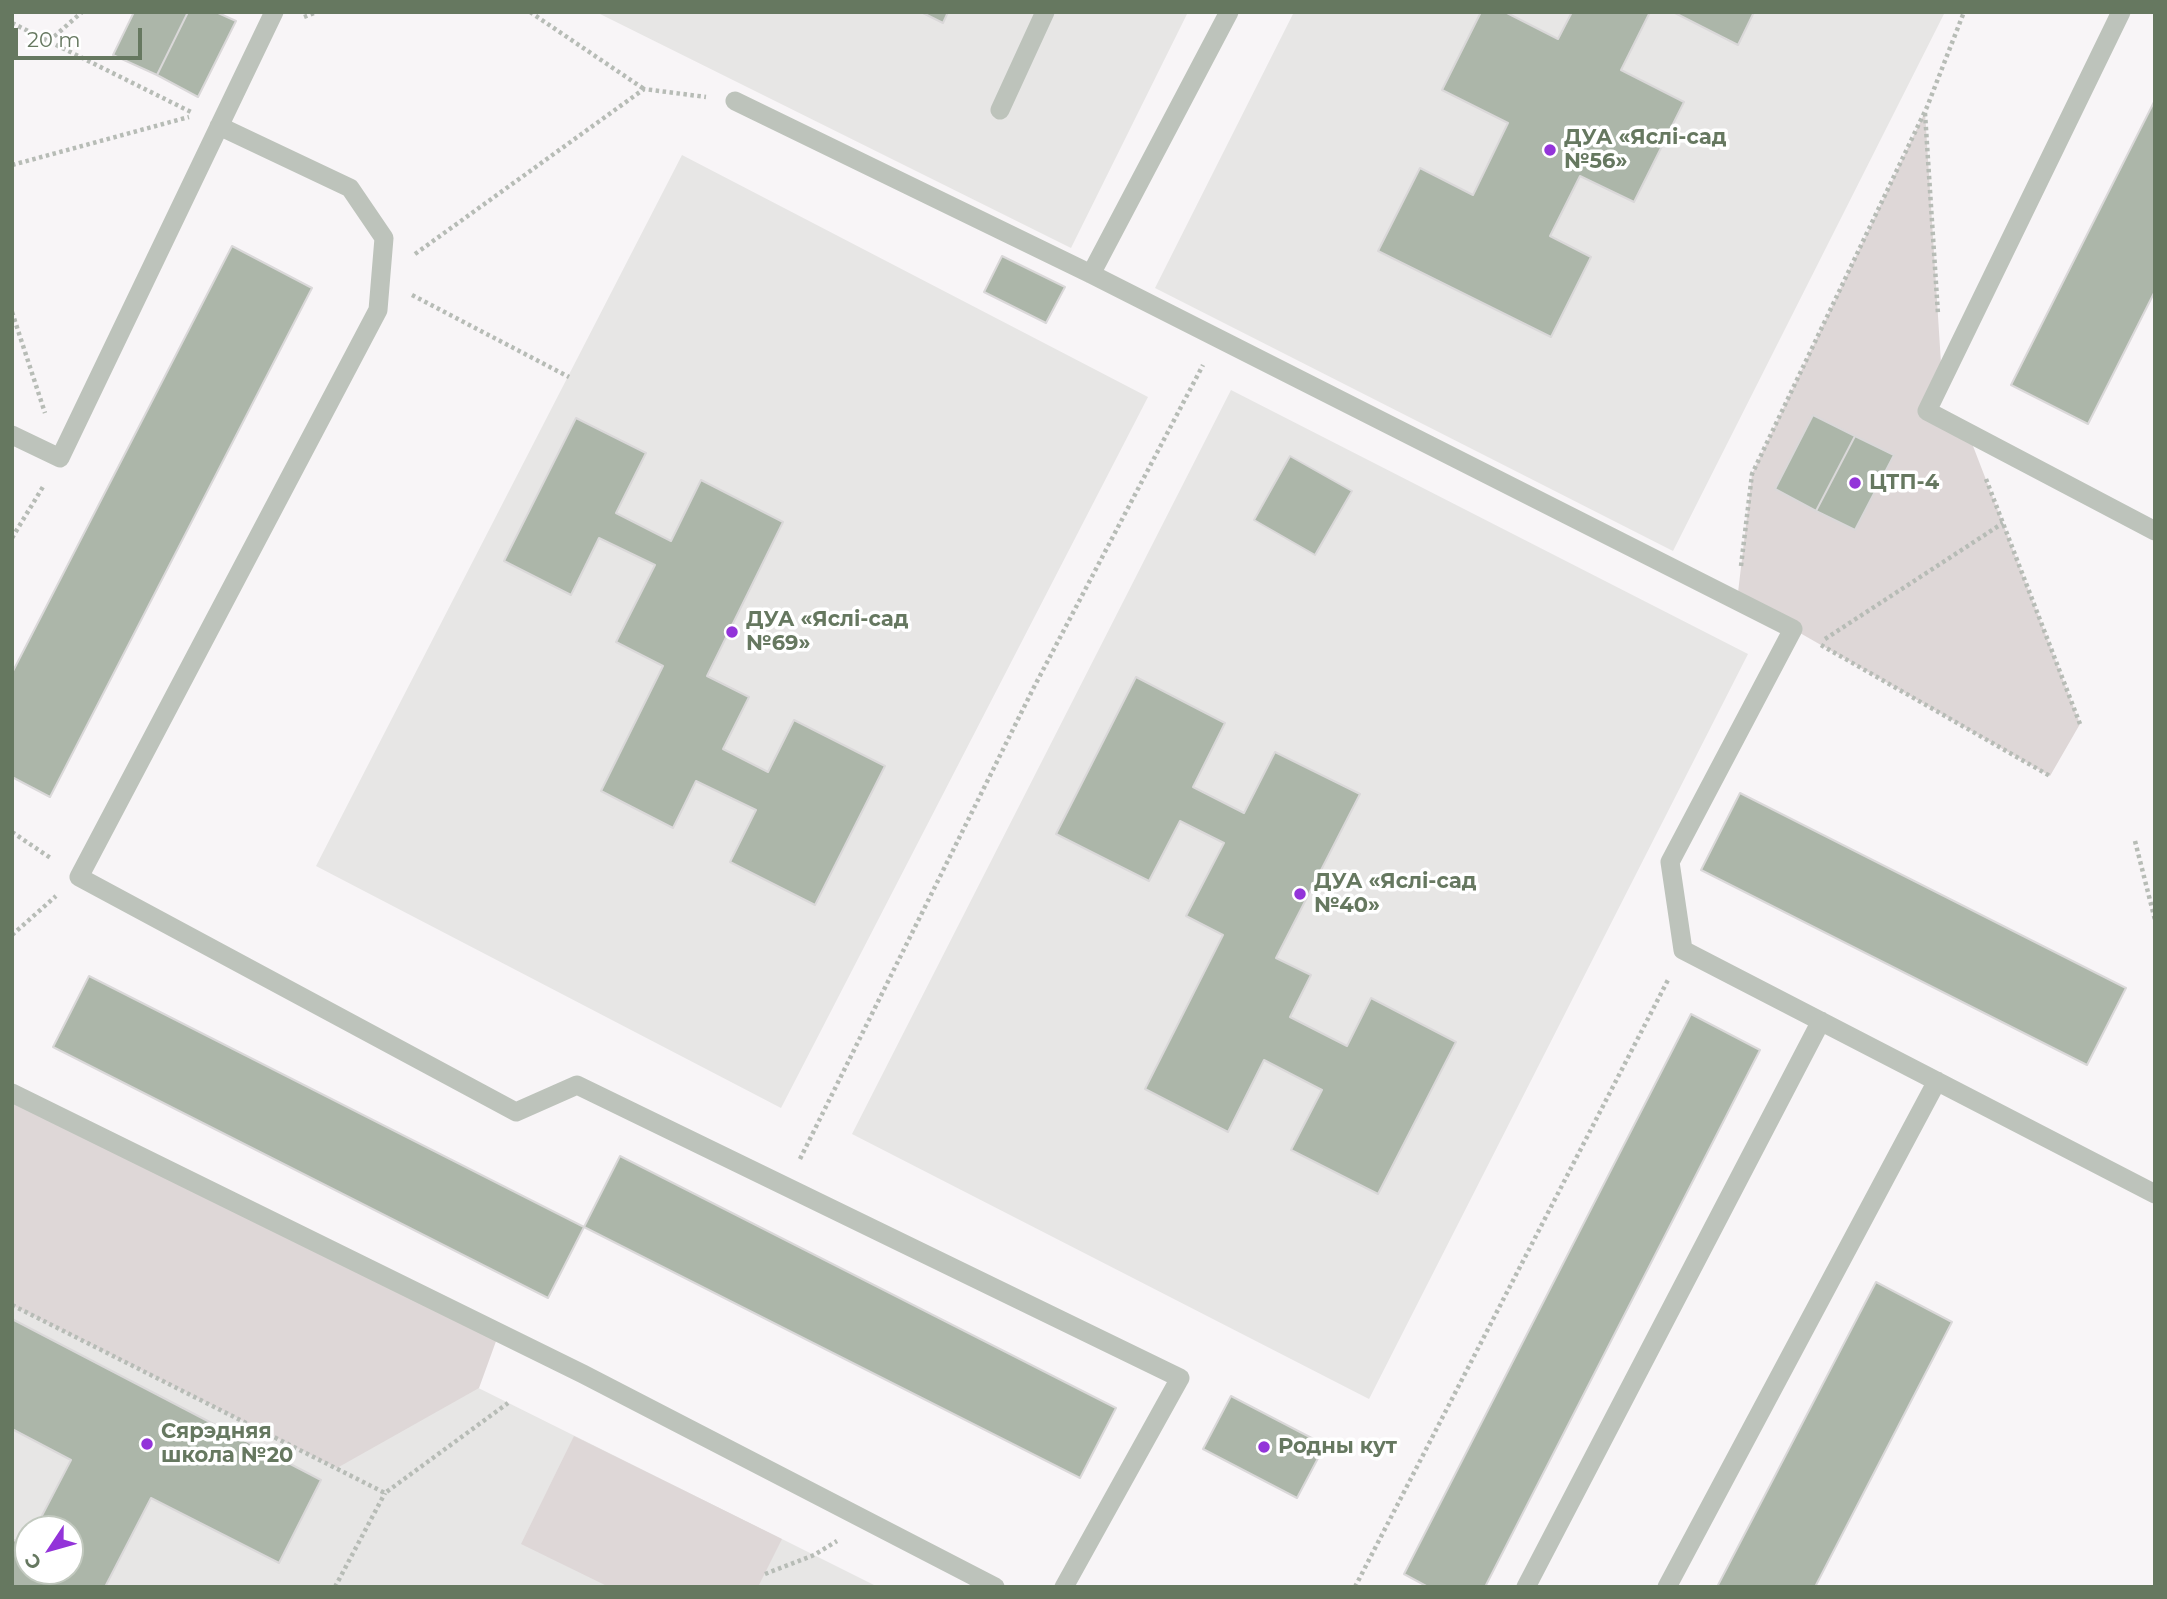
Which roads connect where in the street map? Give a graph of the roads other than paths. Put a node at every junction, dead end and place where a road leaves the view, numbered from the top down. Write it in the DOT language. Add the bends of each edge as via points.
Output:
graph roads {
  1 [pos="274,12"];
  2 [pos="1045,12"];
  3 [pos="1229,12"];
  4 [pos="2121,12"];
  5 [pos="735,101"];
  6 [pos="1000,110"];
  7 [pos="219,126"];
  8 [pos="1091,274"];
  9 [pos="12,435"];
  10 [pos="2155,531"];
  11 [pos="1821,1021"];
  12 [pos="1937,1081"];
  13 [pos="12,1093"];
  14 [pos="2155,1194"];
  15 [pos="995,1587"];
  16 [pos="1064,1587"];
  17 [pos="1526,1587"];
  18 [pos="1667,1587"];
  1 -- 7 [label="lane"];
  2 -- 6 [label="lane"];
  3 -- 8 [label="lane"];
  4 -- 10 [label="lane" via="1927,411"];
  5 -- 8 [label="lane"];
  7 -- 9 [label="lane" via="60,458"];
  7 -- 16 [label="lane" via="350,188 384,238 378,310 79,877 516,1112 578,1086 1180,1378"];
  8 -- 11 [label="lane" via="1793,629 1670,862 1683,950"];
  11 -- 12 [label="lane"];
  11 -- 17 [label="lane"];
  12 -- 14 [label="lane"];
  12 -- 18 [label="lane"];
  13 -- 15 [label="lane" via="583,1374"];
}
